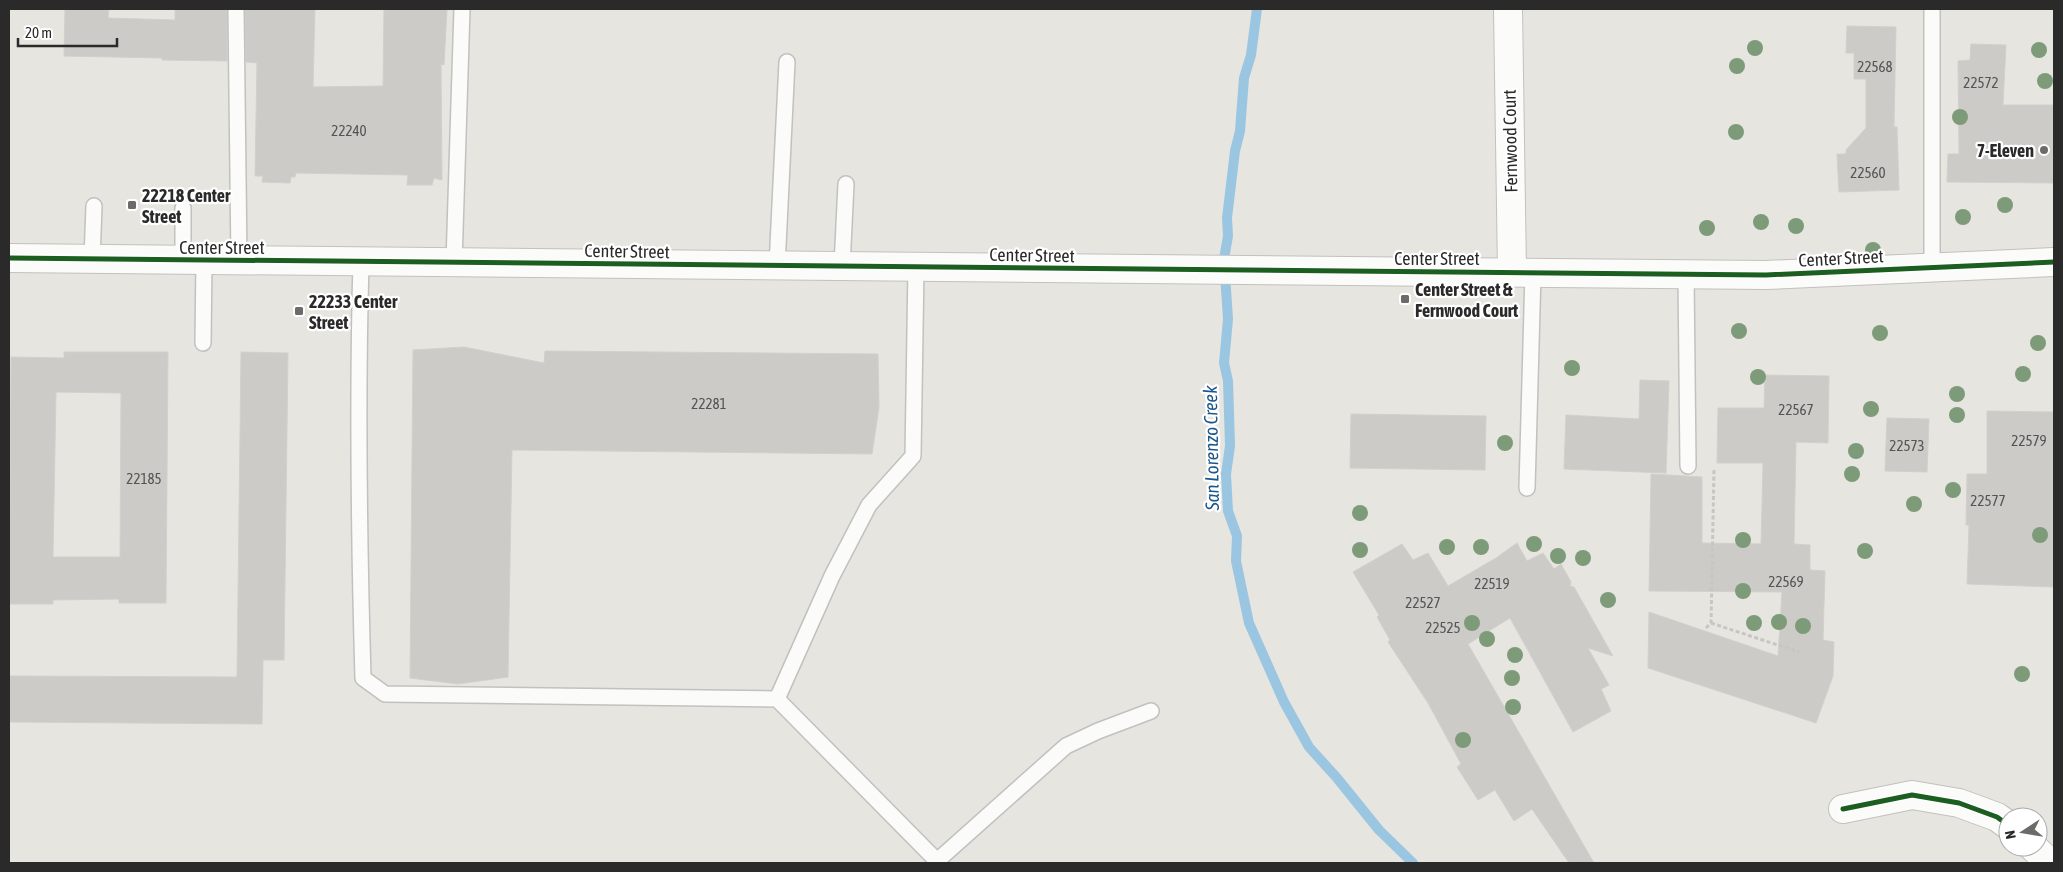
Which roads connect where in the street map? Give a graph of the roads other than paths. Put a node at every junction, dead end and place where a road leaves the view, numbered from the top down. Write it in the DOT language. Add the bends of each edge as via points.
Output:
graph roads {
  1 [pos="236,9"];
  2 [pos="462,9"];
  3 [pos="1508,9"];
  4 [pos="1932,9"];
  5 [pos="786,62"];
  6 [pos="846,184"];
  7 [pos="94,206"];
  8 [pos="183,208"];
  9 [pos="9,258"];
  10 [pos="92,259"];
  11 [pos="194,260"];
  12 [pos="239,260"];
  13 [pos="361,262"];
  14 [pos="2054,262"];
  15 [pos="454,263"];
  16 [pos="777,266"];
  17 [pos="842,266"];
  18 [pos="916,267"];
  19 [pos="1932,267"];
  20 [pos="1522,272"];
  21 [pos="1686,274"];
  22 [pos="203,343"];
  23 [pos="1688,466"];
  24 [pos="1527,488"];
  25 [pos="777,699"];
  26 [pos="1151,710"];
  27 [pos="1843,809"];
  28 [pos="1998,818"];
  1 -- 12 [label="lane"];
  2 -- 15 [label="lane"];
  3 -- 20 [label="street, Fernwood Court"];
  4 -- 19 [label="lane"];
  5 -- 16 [label="lane"];
  6 -- 17 [label="lane"];
  7 -- 10 [label="lane"];
  8 -- 11 [label="lane"];
  9 -- 10 [label="street, Center Street"];
  10 -- 11 [label="street, Center Street"];
  11 -- 12 [label="street, Center Street"];
  11 -- 22 [label="lane"];
  12 -- 13 [label="street, Center Street"];
  13 -- 15 [label="street, Center Street"];
  13 -- 25 [label="lane" via="358,349 363,678 385,694"];
  14 -- 19 [label="street, Center Street"];
  15 -- 16 [label="street, Center Street"];
  16 -- 17 [label="street, Center Street"];
  17 -- 18 [label="street, Center Street"];
  18 -- 20 [label="street, Center Street"];
  18 -- 25 [label="lane" via="913,456 869,505 832,576"];
  19 -- 21 [label="street, Center Street" via="1766,275"];
  20 -- 21 [label="street, Center Street"];
  20 -- 24 [label="lane"];
  21 -- 23 [label="lane"];
  25 -- 26 [label="lane" via="937,861 1066,746"];
  27 -- 28 [label="street" via="1912,795 1959,803"];
}
